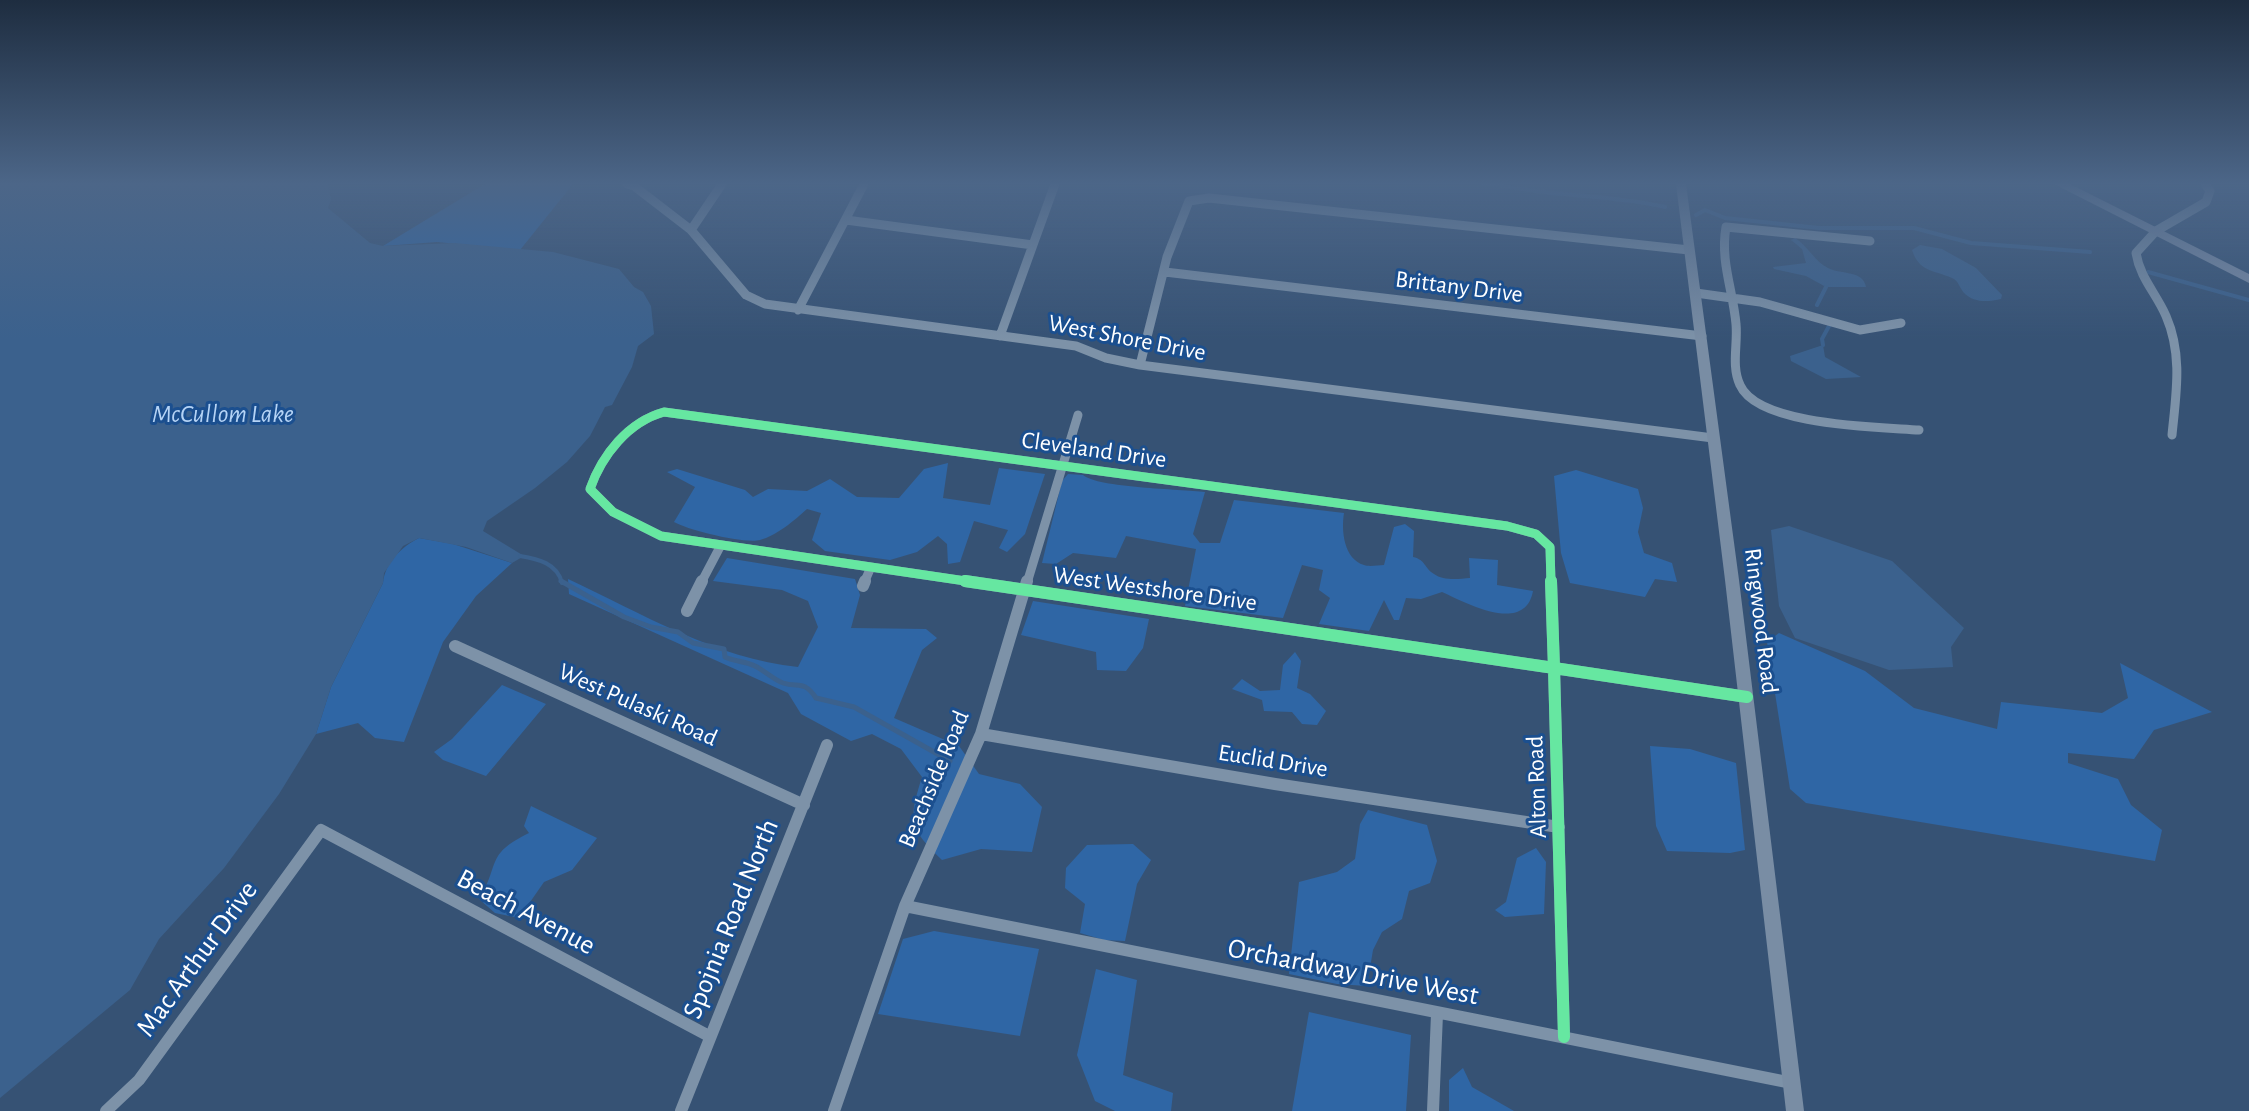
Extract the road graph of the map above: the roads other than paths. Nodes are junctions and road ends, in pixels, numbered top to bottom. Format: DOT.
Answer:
graph roads {
  1 [pos="696,236"];
  2 [pos="838,236"];
  3 [pos="965,236"];
  4 [pos="1036,236"];
  5 [pos="1176,236"];
  6 [pos="1558,236"];
  7 [pos="1687,236"];
  8 [pos="1725,236"];
  9 [pos="1817,236"];
  10 [pos="2151,236"];
  11 [pos="2165,236"];
  12 [pos="1870,241"];
  13 [pos="1033,245"];
  14 [pos="1689,250"];
  15 [pos="1165,272"];
  16 [pos="2249,279"];
  17 [pos="1696,293"];
  18 [pos="1731,298"];
  19 [pos="798,310"];
  20 [pos="1901,323"];
  21 [pos="1000,336"];
  22 [pos="1702,336"];
  23 [pos="1140,365"];
  24 [pos="1078,415"];
  25 [pos="1919,430"];
  26 [pos="2172,435"];
  27 [pos="1713,438"];
  28 [pos="1061,466"];
  29 [pos="594,472"];
  30 [pos="1544,538"];
  31 [pos="721,545"];
  32 [pos="871,567"];
  33 [pos="863,586"];
  34 [pos="1022,590"];
  35 [pos="687,611"];
  36 [pos="455,646"];
  37 [pos="1554,667"];
  38 [pos="1747,697"];
  39 [pos="981,734"];
  40 [pos="827,745"];
  41 [pos="804,805"];
  42 [pos="1559,827"];
  43 [pos="321,830"];
  44 [pos="905,906"];
  45 [pos="1437,1014"];
  46 [pos="709,1036"];
  47 [pos="1564,1037"];
  48 [pos="1792,1083"];
  49 [pos="106,1111"];
  50 [pos="681,1111"];
  51 [pos="834,1111"];
  52 [pos="1433,1111"];
  53 [pos="1795,1111"];
  1 -- 19 [label="street, West Shore Drive"];
  2 -- 19 [label="street"];
  3 -- 13 [label="street"];
  4 -- 13 [label="street"];
  5 -- 15 [label="street"];
  6 -- 14 [label="street"];
  7 -- 14 [label="street, Ringwood Road"];
  8 -- 18 [label="street"];
  9 -- 12 [label="street"];
  10 -- 26 [label="street"];
  11 -- 16 [label="main road"];
  13 -- 21 [label="street"];
  14 -- 17 [label="street, Ringwood Road"];
  15 -- 22 [label="street, Brittany Drive"];
  15 -- 23 [label="street"];
  17 -- 18 [label="street"];
  17 -- 22 [label="street, Ringwood Road"];
  18 -- 20 [label="street"];
  18 -- 25 [label="street"];
  19 -- 21 [label="street, West Shore Drive"];
  21 -- 23 [label="street, West Shore Drive"];
  22 -- 27 [label="street, Ringwood Road"];
  23 -- 27 [label="street, West Shore Drive"];
  24 -- 28 [label="street, Beachside Road"];
  27 -- 38 [label="street, Ringwood Road"];
  28 -- 29 [label="street, Cleveland Drive"];
  28 -- 30 [label="street, Cleveland Drive"];
  28 -- 34 [label="street, Beachside Road"];
  29 -- 31 [label="street, West Westshore Drive"];
  30 -- 37 [label="street, Alton Road"];
  31 -- 32 [label="street, West Westshore Drive"];
  31 -- 35 [label="street"];
  32 -- 33 [label="street"];
  32 -- 34 [label="street, West Westshore Drive"];
  34 -- 37 [label="street, West Westshore Drive"];
  34 -- 39 [label="street, Beachside Road"];
  36 -- 41 [label="street, West Pulaski Road"];
  37 -- 38 [label="street, West Westshore Drive"];
  37 -- 42 [label="street, Alton Road"];
  38 -- 48 [label="street, Ringwood Road"];
  39 -- 42 [label="street, Euclid Drive"];
  39 -- 44 [label="street, Beachside Road"];
  40 -- 41 [label="street, Spojnia Road North"];
  41 -- 46 [label="street, Spojnia Road North"];
  42 -- 47 [label="street, Alton Road"];
  43 -- 46 [label="street, Beach Avenue"];
  43 -- 49 [label="street, Mac Arthur Drive"];
  44 -- 45 [label="street, Orchardway Drive West"];
  44 -- 51 [label="street, Beachside Road"];
  45 -- 47 [label="street, Orchardway Drive West"];
  45 -- 52 [label="street"];
  46 -- 50 [label="street, Spojnia Road North"];
  47 -- 48 [label="street, Orchardway Drive West"];
  48 -- 53 [label="street, Ringwood Road"];
}
